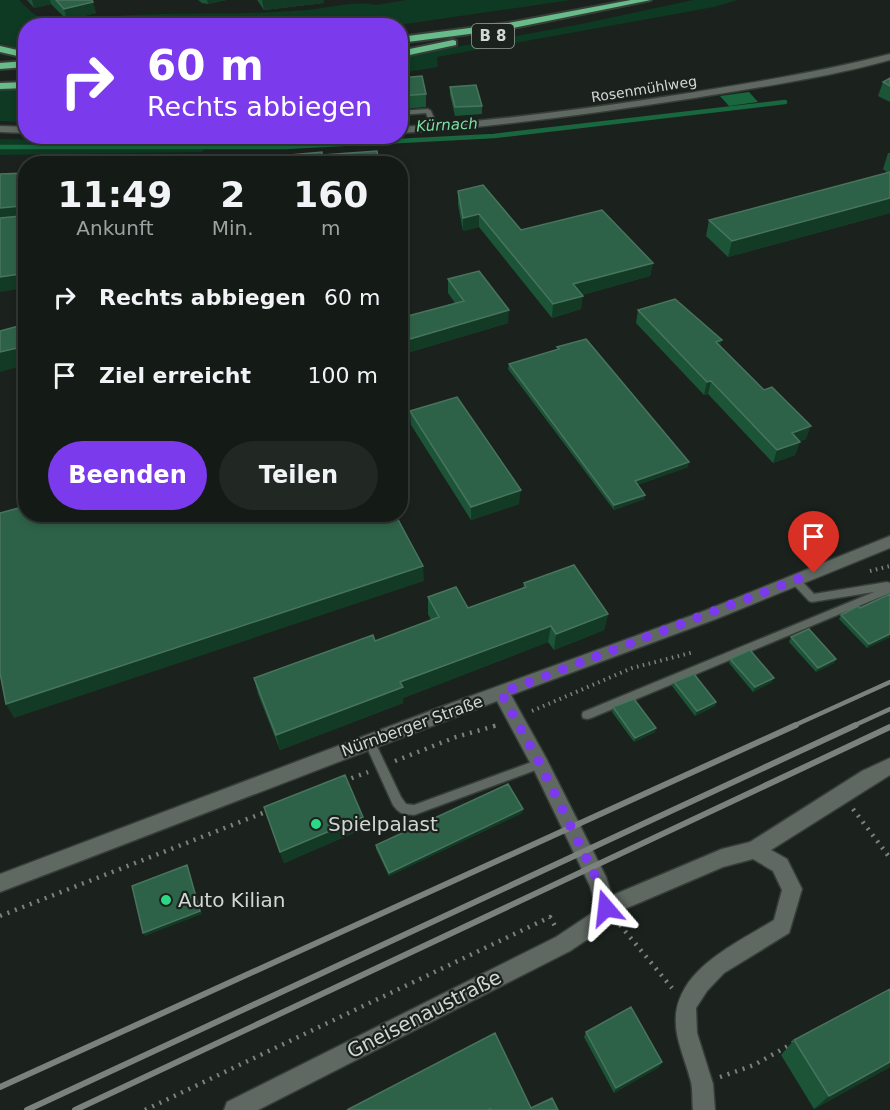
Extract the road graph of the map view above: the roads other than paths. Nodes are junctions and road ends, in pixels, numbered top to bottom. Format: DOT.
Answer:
graph roads {
  1 [pos="595,0"];
  2 [pos="646,0"];
  3 [pos="525,12"];
  4 [pos="584,13"];
  5 [pos="502,16"];
  6 [pos="408,28"];
  7 [pos="408,39"];
  8 [pos="0,49"];
  9 [pos="408,52"];
  10 [pos="18,53"];
  11 [pos="890,57"];
  12 [pos="18,65"];
  13 [pos="0,66"];
  14 [pos="18,75"];
  15 [pos="0,76"];
  16 [pos="18,85"];
  17 [pos="0,86"];
  18 [pos="408,112"];
  19 [pos="435,128"];
  20 [pos="0,129"];
  21 [pos="18,130"];
  22 [pos="408,130"];
  23 [pos="890,542"];
  24 [pos="796,581"];
  25 [pos="890,587"];
  26 [pos="501,693"];
  27 [pos="587,715"];
  28 [pos="369,741"];
  29 [pos="540,764"];
  30 [pos="890,766"];
  31 [pos="754,850"];
  32 [pos="0,883"];
  33 [pos="606,908"];
  34 [pos="235,1110"];
  35 [pos="704,1110"];
  1 -- 3 [label="highway, B 8"];
  2 -- 4 [label="highway, B 8"];
  4 -- 7 [label="highway, B 8"];
  4 -- 9 [label="highway, B 8"];
  5 -- 6 [label="highway, B 8"];
  8 -- 10 [label="highway"];
  11 -- 19 [label="street, Rosenmühlweg"];
  12 -- 13 [label="highway"];
  14 -- 15 [label="highway"];
  16 -- 17 [label="highway"];
  18 -- 19 [label="lane"];
  19 -- 22 [label="street, Rosenmühlweg"];
  20 -- 21 [label="street"];
  23 -- 24 [label="street, Nürnberger Straße"];
  24 -- 25 [label="lane"];
  24 -- 26 [label="street, Nürnberger Straße"];
  25 -- 27 [label="lane"];
  26 -- 28 [label="street, Nürnberger Straße"];
  26 -- 29 [label="street"];
  28 -- 29 [label="lane"];
  28 -- 32 [label="street, Nürnberger Straße"];
  29 -- 33 [label="street"];
  30 -- 31 [label="street, Gneisenaustraße"];
  31 -- 33 [label="street, Gneisenaustraße"];
  31 -- 35 [label="street"];
  33 -- 34 [label="street, Gneisenaustraße"];
}
